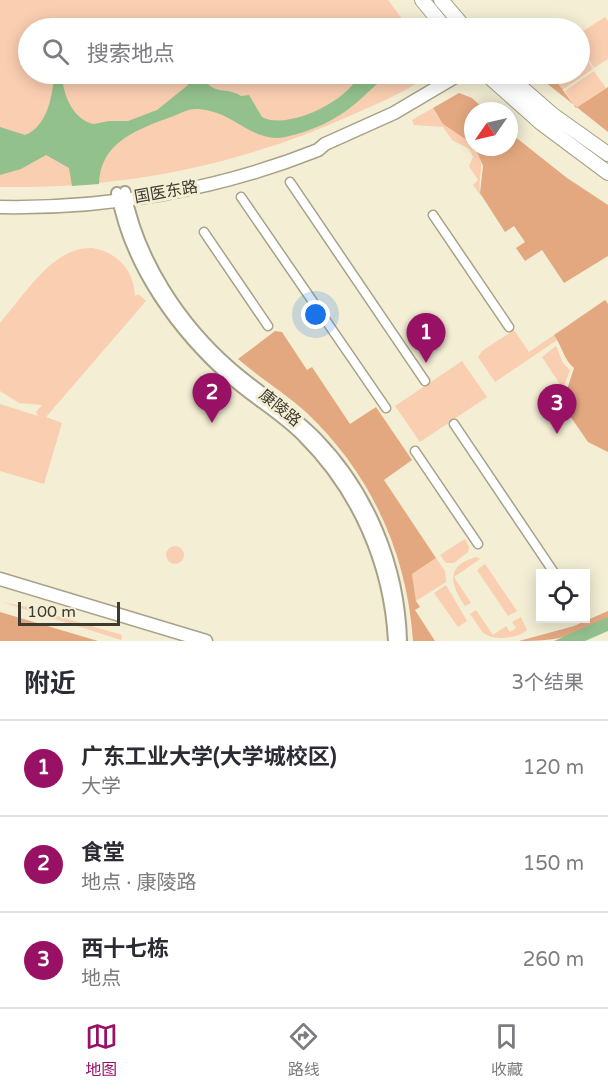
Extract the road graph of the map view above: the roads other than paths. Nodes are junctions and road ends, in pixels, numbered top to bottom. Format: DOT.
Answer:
graph roads {
  1 [pos="422,0"];
  2 [pos="441,0"];
  3 [pos="437,18"];
  4 [pos="456,18"];
  5 [pos="443,84"];
  6 [pos="497,84"];
  7 [pos="517,84"];
  8 [pos="608,154"];
  9 [pos="608,173"];
  10 [pos="290,182"];
  11 [pos="122,196"];
  12 [pos="241,197"];
  13 [pos="0,199"];
  14 [pos="0,207"];
  15 [pos="433,215"];
  16 [pos="204,232"];
  17 [pos="268,326"];
  18 [pos="509,327"];
  19 [pos="425,381"];
  20 [pos="386,408"];
  21 [pos="454,424"];
  22 [pos="415,451"];
  23 [pos="478,544"];
  24 [pos="552,569"];
  25 [pos="0,579"];
  26 [pos="0,588"];
  27 [pos="180,641"];
  28 [pos="206,641"];
  29 [pos="394,641"];
  30 [pos="401,641"];
  1 -- 3 [label="main road"];
  2 -- 4 [label="main road"];
  5 -- 11 [label="main road, 国医东路"];
  6 -- 9 [label="main road"];
  7 -- 8 [label="main road"];
  10 -- 19 [label="street"];
  11 -- 13 [label="main road, 国医东路"];
  11 -- 14 [label="main road, 国医东路"];
  11 -- 29 [label="street, 康陵路"];
  11 -- 30 [label="street, 康陵路"];
  12 -- 20 [label="street"];
  15 -- 18 [label="street"];
  16 -- 17 [label="street"];
  21 -- 24 [label="street"];
  22 -- 23 [label="street"];
  25 -- 28 [label="main road"];
  26 -- 27 [label="main road"];
}
